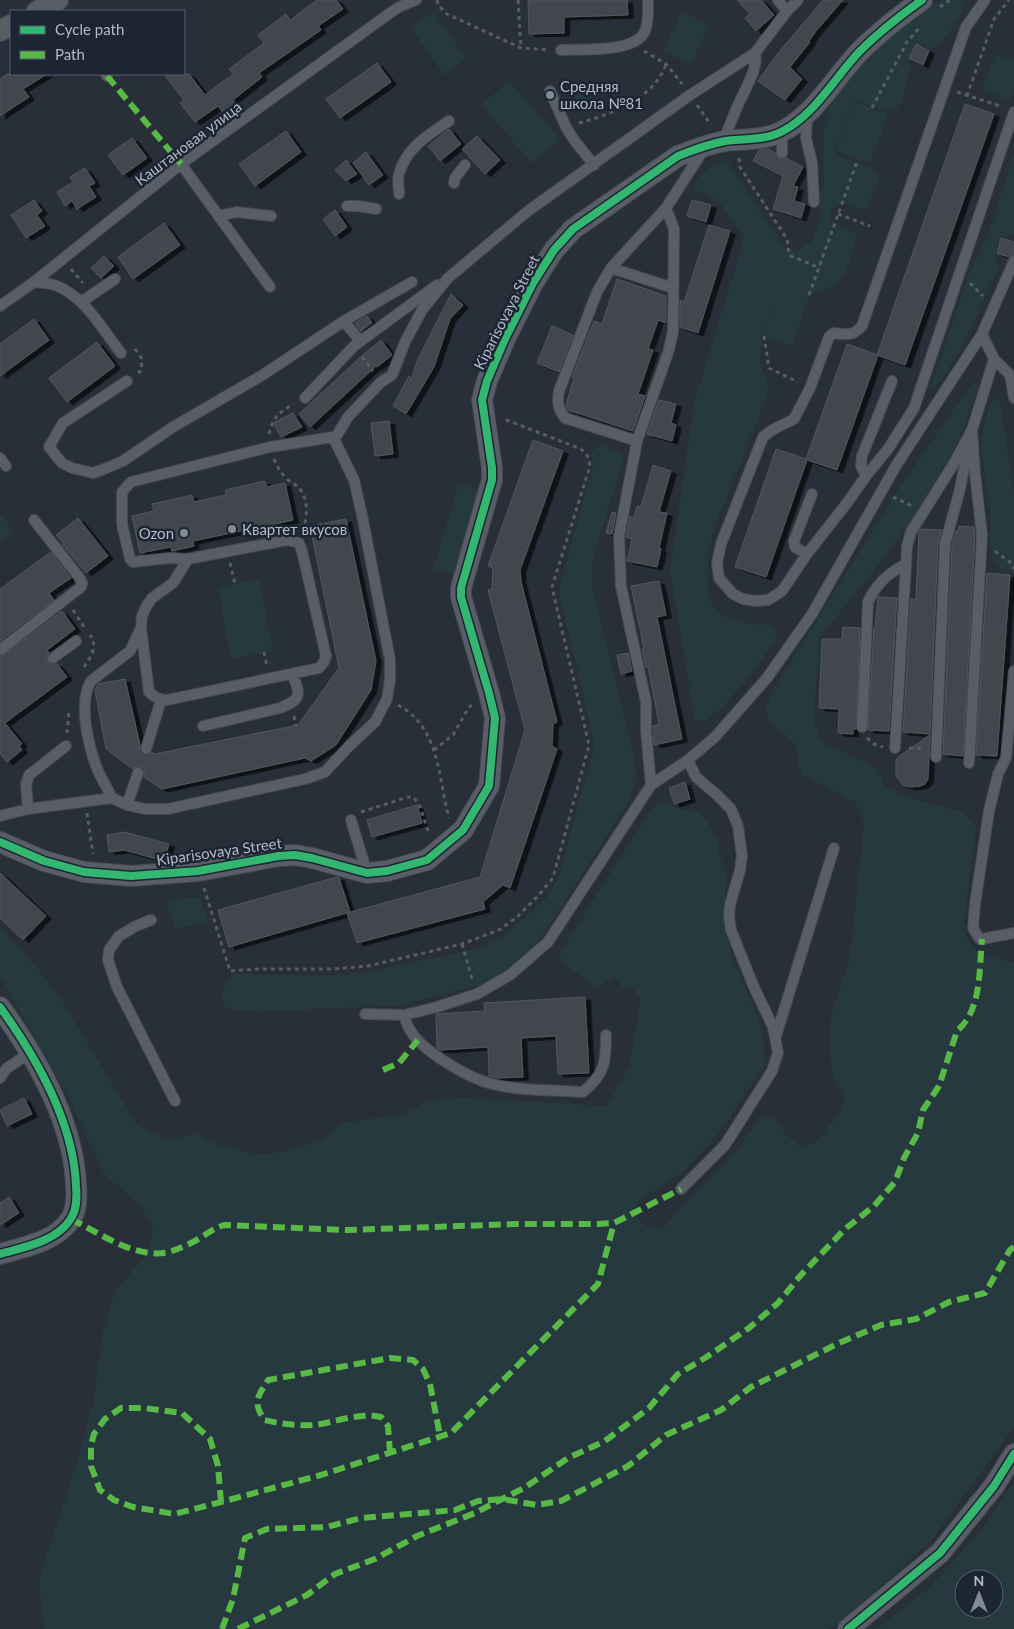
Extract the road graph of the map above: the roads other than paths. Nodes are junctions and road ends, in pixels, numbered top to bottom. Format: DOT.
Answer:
graph roads {
  1 [pos="416,0"];
  2 [pos="648,0"];
  3 [pos="778,0"];
  4 [pos="798,0"];
  5 [pos="985,0"];
  6 [pos="60,4"];
  7 [pos="929,5"];
  8 [pos="40,10"];
  9 [pos="787,11"];
  10 [pos="561,50"];
  11 [pos="755,53"];
  12 [pos="550,91"];
  13 [pos="1011,110"];
  14 [pos="808,113"];
  15 [pos="449,121"];
  16 [pos="782,132"];
  17 [pos="723,143"];
  18 [pos="782,153"];
  19 [pos="181,164"];
  20 [pos="466,165"];
  21 [pos="594,165"];
  22 [pos="454,183"];
  23 [pos="399,194"];
  24 [pos="814,202"];
  25 [pos="346,206"];
  26 [pos="666,208"];
  27 [pos="376,209"];
  28 [pos="218,216"];
  29 [pos="272,216"];
  30 [pos="1014,261"];
  31 [pos="611,268"];
  32 [pos="448,278"];
  33 [pos="115,279"];
  34 [pos="34,282"];
  35 [pos="412,282"];
  36 [pos="270,287"];
  37 [pos="673,288"];
  38 [pos="81,302"];
  39 [pos="0,306"];
  40 [pos="344,321"];
  41 [pos="982,334"];
  42 [pos="357,343"];
  43 [pos="121,353"];
  44 [pos="994,359"];
  45 [pos="127,381"];
  46 [pos="892,381"];
  47 [pos="305,398"];
  48 [pos="1014,398"];
  49 [pos="972,430"];
  50 [pos="333,437"];
  51 [pos="637,440"];
  52 [pos="888,449"];
  53 [pos="897,464"];
  54 [pos="866,476"];
  55 [pos="812,494"];
  56 [pos="34,520"];
  57 [pos="807,554"];
  58 [pos="188,559"];
  59 [pos="906,564"];
  60 [pos="141,628"];
  61 [pos="76,641"];
  62 [pos="0,650"];
  63 [pos="53,658"];
  64 [pos="1014,671"];
  65 [pos="292,674"];
  66 [pos="161,700"];
  67 [pos="203,726"];
  68 [pos="862,727"];
  69 [pos="66,746"];
  70 [pos="895,748"];
  71 [pos="146,749"];
  72 [pos="936,757"];
  73 [pos="688,760"];
  74 [pos="969,763"];
  75 [pos="138,773"];
  76 [pos="651,785"];
  77 [pos="112,798"];
  78 [pos="127,805"];
  79 [pos="28,809"];
  80 [pos="0,816"];
  81 [pos="351,820"];
  82 [pos="0,842"];
  83 [pos="834,848"];
  84 [pos="368,873"];
  85 [pos="151,920"];
  86 [pos="1014,933"];
  87 [pos="365,1014"];
  88 [pos="404,1016"];
  89 [pos="3,1017"];
  90 [pos="606,1035"];
  91 [pos="775,1040"];
  92 [pos="30,1053"];
  93 [pos="0,1078"];
  94 [pos="175,1101"];
  95 [pos="681,1190"];
  96 [pos="0,1254"];
  97 [pos="1014,1454"];
  98 [pos="848,1629"];
  1 -- 19 [label="lane, Каштановая улица"];
  2 -- 10 [label="lane"];
  3 -- 9 [label="lane"];
  4 -- 9 [label="lane"];
  5 -- 57 [label="lane"];
  6 -- 8 [label="street"];
  7 -- 14 [label="street, Kiparisovaya Street"];
  9 -- 11 [label="lane"];
  11 -- 17 [label="lane"];
  11 -- 21 [label="lane"];
  12 -- 21 [label="lane"];
  13 -- 52 [label="lane"];
  14 -- 16 [label="street, Kiparisovaya Street"];
  14 -- 24 [label="lane"];
  15 -- 23 [label="lane"];
  16 -- 17 [label="street, Kiparisovaya Street"];
  16 -- 18 [label="lane"];
  17 -- 26 [label="lane"];
  17 -- 84 [label="street, Kiparisovaya Street"];
  19 -- 28 [label="lane"];
  19 -- 34 [label="lane, Каштановая улица"];
  20 -- 22 [label="lane"];
  21 -- 32 [label="lane"];
  25 -- 27 [label="lane"];
  26 -- 31 [label="lane"];
  26 -- 37 [label="lane"];
  28 -- 29 [label="lane"];
  28 -- 36 [label="lane"];
  30 -- 41 [label="lane"];
  31 -- 37 [label="lane"];
  31 -- 51 [label="lane"];
  32 -- 42 [label="lane"];
  32 -- 50 [label="lane"];
  33 -- 38 [label="lane"];
  34 -- 38 [label="lane"];
  34 -- 39 [label="lane, Каштановая улица"];
  35 -- 40 [label="lane"];
  37 -- 51 [label="lane"];
  38 -- 43 [label="lane"];
  40 -- 42 [label="lane"];
  40 -- 45 [label="lane"];
  41 -- 44 [label="lane"];
  41 -- 53 [label="lane"];
  42 -- 47 [label="lane"];
  44 -- 48 [label="lane"];
  44 -- 49 [label="lane"];
  46 -- 54 [label="lane"];
  49 -- 59 [label="lane"];
  49 -- 72 [label="lane"];
  49 -- 74 [label="lane"];
  50 -- 58 [label="lane"];
  50 -- 78 [label="lane"];
  51 -- 76 [label="lane"];
  52 -- 53 [label="lane"];
  52 -- 54 [label="lane"];
  53 -- 73 [label="lane"];
  54 -- 57 [label="lane"];
  55 -- 57 [label="lane"];
  56 -- 62 [label="lane"];
  58 -- 60 [label="lane"];
  58 -- 65 [label="lane"];
  59 -- 68 [label="lane"];
  59 -- 70 [label="lane"];
  60 -- 66 [label="lane"];
  60 -- 77 [label="lane"];
  61 -- 63 [label="lane"];
  64 -- 86 [label="lane"];
  65 -- 66 [label="lane"];
  65 -- 67 [label="lane"];
  66 -- 71 [label="lane"];
  69 -- 79 [label="lane"];
  73 -- 76 [label="lane"];
  73 -- 91 [label="lane"];
  75 -- 78 [label="lane"];
  76 -- 88 [label="lane"];
  77 -- 78 [label="lane"];
  77 -- 79 [label="lane"];
  79 -- 80 [label="lane"];
  81 -- 84 [label="lane"];
  82 -- 84 [label="street, Kiparisovaya Street"];
  83 -- 91 [label="lane"];
  85 -- 94 [label="lane"];
  87 -- 88 [label="lane"];
  88 -- 90 [label="lane"];
  89 -- 92 [label="street"];
  91 -- 95 [label="lane"];
  92 -- 93 [label="lane"];
  92 -- 96 [label="street"];
  97 -- 98 [label="street"];
}
